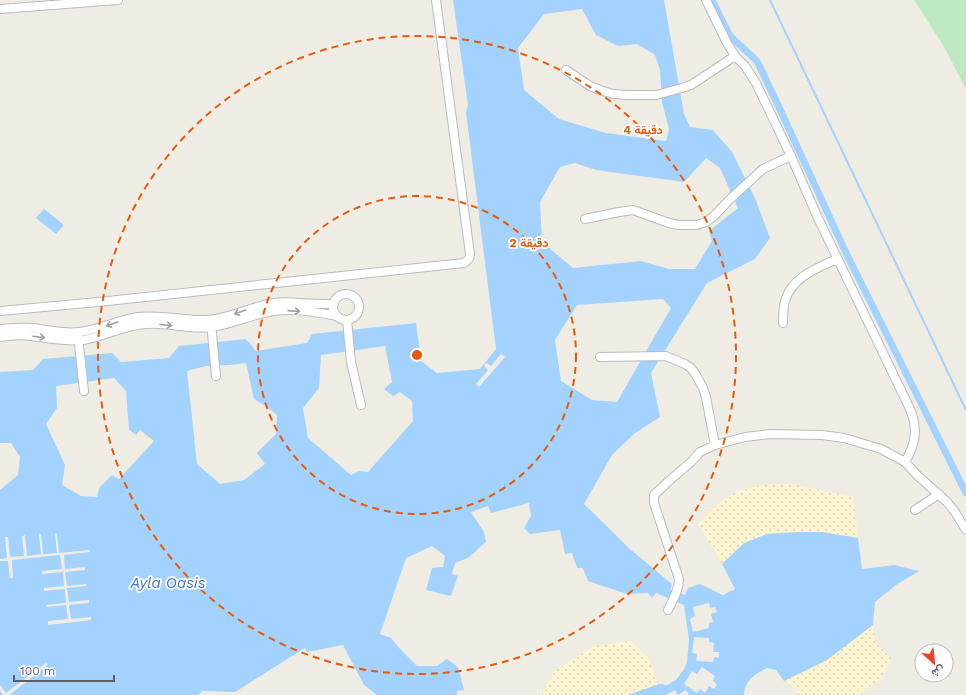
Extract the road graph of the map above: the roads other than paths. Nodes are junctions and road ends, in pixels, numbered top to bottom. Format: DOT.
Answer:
graph roads {
  1 [pos="118,0"];
  2 [pos="436,0"];
  3 [pos="706,0"];
  4 [pos="0,9"];
  5 [pos="735,56"];
  6 [pos="566,70"];
  7 [pos="791,156"];
  8 [pos="585,219"];
  9 [pos="837,259"];
  10 [pos="334,304"];
  11 [pos="0,311"];
  12 [pos="337,316"];
  13 [pos="783,323"];
  14 [pos="347,324"];
  15 [pos="211,327"];
  16 [pos="0,329"];
  17 [pos="78,336"];
  18 [pos="0,337"];
  19 [pos="600,357"];
  20 [pos="216,376"];
  21 [pos="84,391"];
  22 [pos="361,405"];
  23 [pos="715,445"];
  24 [pos="906,462"];
  25 [pos="939,494"];
  26 [pos="915,510"];
  27 [pos="966,530"];
  28 [pos="668,610"];
  1 -- 4 [label="street"];
  2 -- 11 [label="street"];
  3 -- 5 [label="street"];
  5 -- 6 [label="street"];
  5 -- 7 [label="street"];
  7 -- 8 [label="street"];
  7 -- 9 [label="street"];
  9 -- 13 [label="street"];
  9 -- 24 [label="street"];
  10 -- 12 [label="street"];
  10 -- 14 [label="street"];
  10 -- 15 [label="street, one-way"];
  12 -- 14 [label="street"];
  15 -- 12 [label="street, one-way"];
  14 -- 22 [label="street"];
  15 -- 17 [label="street"];
  15 -- 20 [label="street"];
  16 -- 17 [label="street"];
  18 -- 17 [label="street, one-way"];
  17 -- 21 [label="street"];
  19 -- 23 [label="street"];
  23 -- 24 [label="street"];
  23 -- 28 [label="street"];
  24 -- 25 [label="street"];
  25 -- 26 [label="street"];
  25 -- 27 [label="street"];
}
